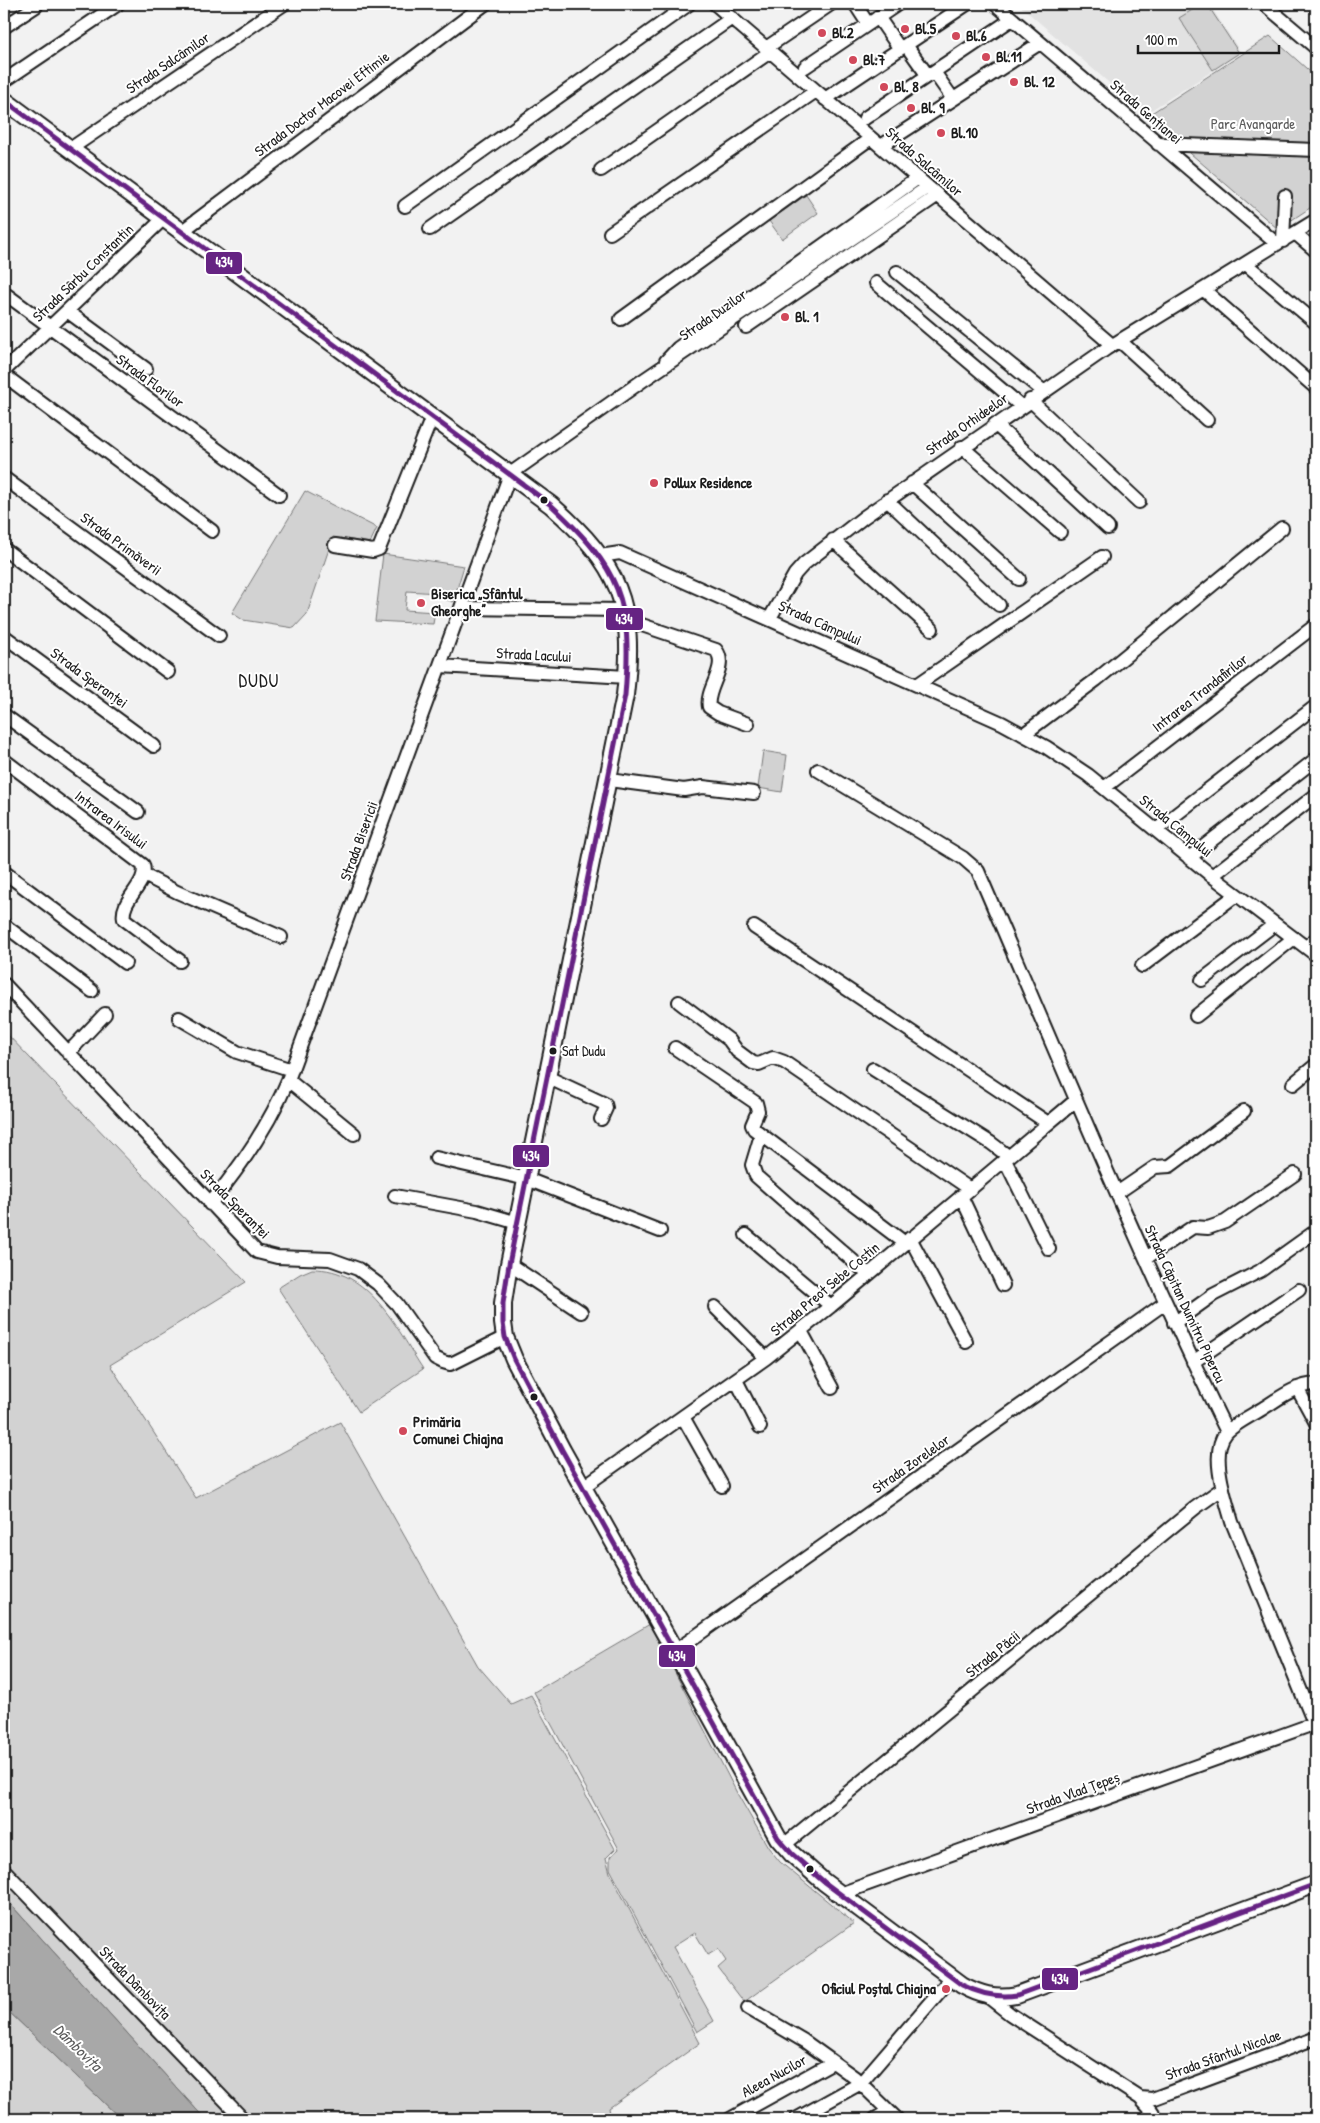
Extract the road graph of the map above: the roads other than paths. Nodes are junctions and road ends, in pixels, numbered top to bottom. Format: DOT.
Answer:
graph roads {
  1 [pos="118,4"];
  2 [pos="284,4"];
  3 [pos="485,4"];
  4 [pos="689,4"];
  5 [pos="715,4"];
  6 [pos="831,4"];
  7 [pos="855,4"];
  8 [pos="898,4"];
  9 [pos="967,4"];
  10 [pos="995,4"];
  11 [pos="1264,4"];
  12 [pos="36,6"];
  13 [pos="732,18"];
  14 [pos="1012,19"];
  15 [pos="873,20"];
  16 [pos="4,27"];
  17 [pos="1040,43"];
  18 [pos="903,47"];
  19 [pos="1316,48"];
  20 [pos="768,50"];
  21 [pos="805,66"];
  22 [pos="931,74"];
  23 [pos="4,81"];
  24 [pos="821,95"];
  25 [pos="953,99"];
  26 [pos="4,100"];
  27 [pos="866,118"];
  28 [pos="871,138"];
  29 [pos="1158,144"];
  30 [pos="881,146"];
  31 [pos="70,149"];
  32 [pos="1316,150"];
  33 [pos="601,170"];
  34 [pos="923,182"];
  35 [pos="938,195"];
  36 [pos="1285,196"];
  37 [pos="405,206"];
  38 [pos="163,219"];
  39 [pos="1316,221"];
  40 [pos="430,229"];
  41 [pos="181,232"];
  42 [pos="610,233"];
  43 [pos="1296,233"];
  44 [pos="1280,242"];
  45 [pos="1316,251"];
  46 [pos="1246,264"];
  47 [pos="897,272"];
  48 [pos="876,283"];
  49 [pos="1207,288"];
  50 [pos="4,293"];
  51 [pos="67,311"];
  52 [pos="621,319"];
  53 [pos="1316,323"];
  54 [pos="746,327"];
  55 [pos="50,328"];
  56 [pos="1116,343"];
  57 [pos="146,369"];
  58 [pos="4,373"];
  59 [pos="1316,377"];
  60 [pos="1316,388"];
  61 [pos="1043,391"];
  62 [pos="1026,403"];
  63 [pos="432,416"];
  64 [pos="1207,420"];
  65 [pos="995,424"];
  66 [pos="962,447"];
  67 [pos="513,472"];
  68 [pos="4,478"];
  69 [pos="912,483"];
  70 [pos="279,495"];
  71 [pos="887,500"];
  72 [pos="1139,502"];
  73 [pos="1108,528"];
  74 [pos="1282,528"];
  75 [pos="212,531"];
  76 [pos="1060,532"];
  77 [pos="833,540"];
  78 [pos="335,545"];
  79 [pos="4,549"];
  80 [pos="600,556"];
  81 [pos="1102,557"];
  82 [pos="1019,579"];
  83 [pos="999,605"];
  84 [pos="461,608"];
  85 [pos="626,615"];
  86 [pos="770,618"];
  87 [pos="1316,625"];
  88 [pos="932,629"];
  89 [pos="4,636"];
  90 [pos="219,636"];
  91 [pos="440,666"];
  92 [pos="168,672"];
  93 [pos="627,677"];
  94 [pos="917,685"];
  95 [pos="1316,706"];
  96 [pos="4,715"];
  97 [pos="748,724"];
  98 [pos="1024,734"];
  99 [pos="154,746"];
  100 [pos="1316,759"];
  101 [pos="4,760"];
  102 [pos="818,770"];
  103 [pos="609,780"];
  104 [pos="1104,788"];
  105 [pos="754,793"];
  106 [pos="1316,795"];
  107 [pos="138,812"];
  108 [pos="1156,830"];
  109 [pos="1189,858"];
  110 [pos="4,872"];
  111 [pos="144,875"];
  112 [pos="1212,876"];
  113 [pos="1236,895"];
  114 [pos="1275,924"];
  115 [pos="4,925"];
  116 [pos="754,927"];
  117 [pos="281,937"];
  118 [pos="1294,938"];
  119 [pos="1313,947"];
  120 [pos="180,961"];
  121 [pos="125,963"];
  122 [pos="1142,966"];
  123 [pos="1202,980"];
  124 [pos="4,984"];
  125 [pos="92,991"];
  126 [pos="679,1002"];
  127 [pos="104,1014"];
  128 [pos="1196,1016"];
  129 [pos="179,1018"];
  130 [pos="675,1048"];
  131 [pos="68,1053"];
  132 [pos="1316,1065"];
  133 [pos="873,1069"];
  134 [pos="290,1075"];
  135 [pos="547,1077"];
  136 [pos="1293,1084"];
  137 [pos="1076,1101"];
  138 [pos="1244,1111"];
  139 [pos="601,1119"];
  140 [pos="1048,1123"];
  141 [pos="354,1134"];
  142 [pos="762,1135"];
  143 [pos="436,1158"];
  144 [pos="1007,1158"];
  145 [pos="1295,1174"];
  146 [pos="527,1179"];
  147 [pos="965,1192"];
  148 [pos="1117,1193"];
  149 [pos="395,1196"];
  150 [pos="210,1204"];
  151 [pos="518,1223"];
  152 [pos="660,1231"];
  153 [pos="1316,1231"];
  154 [pos="746,1235"];
  155 [pos="908,1241"];
  156 [pos="1049,1249"];
  157 [pos="1146,1258"];
  158 [pos="509,1264"];
  159 [pos="868,1274"];
  160 [pos="1003,1285"];
  161 [pos="1299,1290"];
  162 [pos="1165,1303"];
  163 [pos="715,1306"];
  164 [pos="831,1306"];
  165 [pos="580,1312"];
  166 [pos="1174,1323"];
  167 [pos="800,1331"];
  168 [pos="505,1337"];
  169 [pos="966,1342"];
  170 [pos="766,1358"];
  171 [pos="1193,1362"];
  172 [pos="736,1380"];
  173 [pos="1316,1384"];
  174 [pos="832,1388"];
  175 [pos="1297,1388"];
  176 [pos="683,1417"];
  177 [pos="1316,1422"];
  178 [pos="760,1427"];
  179 [pos="1227,1432"];
  180 [pos="722,1486"];
  181 [pos="583,1487"];
  182 [pos="1223,1488"];
  183 [pos="675,1651"];
  184 [pos="1316,1725"];
  185 [pos="784,1845"];
  186 [pos="4,1870"];
  187 [pos="1316,1884"];
  188 [pos="840,1894"];
  189 [pos="952,1977"];
  190 [pos="987,1996"];
  191 [pos="748,2008"];
  192 [pos="1316,2038"];
  193 [pos="833,2062"];
  194 [pos="861,2083"];
  195 [pos="1140,2098"];
  196 [pos="892,2115"];
  197 [pos="243,2119"];
  198 [pos="730,2119"];
  199 [pos="796,2119"];
  200 [pos="875,2119"];
  201 [pos="1157,2119"];
  1 -- 23 [label="street"];
  2 -- 31 [label="street, Strada Salcâmilor"];
  3 -- 41 [label="street, Strada Doctor Macovei Eftimie"];
  4 -- 37 [label="street"];
  5 -- 13 [label="street, Strada Salcâmilor"];
  6 -- 20 [label="street"];
  7 -- 15 [label="street"];
  8 -- 15 [label="street"];
  9 -- 18 [label="street"];
  10 -- 14 [label="street, Strada Gențianei"];
  11 -- 19 [label="street"];
  12 -- 16 [label="street"];
  13 -- 20 [label="street, Strada Salcâmilor"];
  13 -- 40 [label="street"];
  14 -- 17 [label="street, Strada Gențianei"];
  14 -- 22 [label="street"];
  15 -- 18 [label="street"];
  15 -- 21 [label="street"];
  17 -- 25 [label="street"];
  17 -- 29 [label="street, Strada Gențianei"];
  18 -- 22 [label="street"];
  18 -- 24 [label="street"];
  20 -- 24 [label="street, Strada Salcâmilor"];
  20 -- 33 [label="street"];
  22 -- 25 [label="street"];
  22 -- 27 [label="street"];
  24 -- 28 [label="street, Strada Salcâmilor"];
  24 -- 42 [label="street"];
  25 -- 30 [label="street"];
  26 -- 31 [label="main road"];
  28 -- 30 [label="street, Strada Salcâmilor"];
  28 -- 52 [label="street"];
  29 -- 32 [label="street"];
  29 -- 44 [label="street, Strada Gențianei"];
  30 -- 34 [label="street, Strada Salcâmilor"];
  31 -- 38 [label="main road"];
  34 -- 35 [label="street, Strada Salcâmilor"];
  34 -- 67 [label="street, Strada Duzilor"];
  35 -- 54 [label="street"];
  35 -- 56 [label="street, Strada Salcâmilor"];
  36 -- 44 [label="street"];
  38 -- 41 [label="main road"];
  38 -- 51 [label="street, Strada Sârbu Constantin"];
  39 -- 43 [label="street, Strada Orhideelor"];
  41 -- 63 [label="main road"];
  43 -- 44 [label="street, Strada Orhideelor"];
  43 -- 45 [label="street"];
  44 -- 46 [label="street, Strada Orhideelor"];
  46 -- 49 [label="street, Strada Orhideelor"];
  46 -- 53 [label="street"];
  47 -- 61 [label="street"];
  48 -- 62 [label="street"];
  49 -- 56 [label="street, Strada Orhideelor"];
  49 -- 59 [label="street"];
  49 -- 60 [label="street"];
  50 -- 55 [label="street, Strada Florilor"];
  51 -- 55 [label="street, Strada Sârbu Constantin"];
  51 -- 57 [label="street"];
  55 -- 58 [label="street, Strada Sârbu Constantin"];
  55 -- 70 [label="street, Strada Florilor"];
  56 -- 61 [label="street, Strada Orhideelor"];
  56 -- 64 [label="street, Strada Salcâmilor"];
  58 -- 75 [label="street"];
  61 -- 62 [label="street, Strada Orhideelor"];
  62 -- 65 [label="street, Strada Orhideelor"];
  62 -- 72 [label="street"];
  63 -- 67 [label="main road"];
  63 -- 78 [label="street"];
  65 -- 66 [label="street, Strada Orhideelor"];
  65 -- 73 [label="street"];
  66 -- 69 [label="street, Strada Orhideelor"];
  66 -- 76 [label="street"];
  67 -- 80 [label="main road"];
  67 -- 84 [label="street, Strada Bisericii"];
  68 -- 90 [label="street, Strada Primăverii"];
  69 -- 71 [label="street, Strada Orhideelor"];
  69 -- 82 [label="street"];
  71 -- 77 [label="street, Strada Orhideelor"];
  71 -- 83 [label="street"];
  74 -- 98 [label="street"];
  77 -- 86 [label="street, Strada Orhideelor"];
  77 -- 88 [label="street"];
  79 -- 92 [label="street"];
  80 -- 85 [label="main road"];
  80 -- 86 [label="street, Strada Câmpului"];
  81 -- 94 [label="street"];
  84 -- 85 [label="street"];
  84 -- 91 [label="street, Strada Bisericii"];
  85 -- 93 [label="main road"];
  85 -- 97 [label="street"];
  86 -- 94 [label="street, Strada Câmpului"];
  87 -- 104 [label="street, Intrarea Trandafirilor"];
  89 -- 99 [label="street, Strada Speranței"];
  91 -- 93 [label="street, Strada Lacului"];
  91 -- 134 [label="street, Strada Bisericii"];
  93 -- 103 [label="main road"];
  94 -- 98 [label="street, Strada Câmpului"];
  95 -- 108 [label="street"];
  96 -- 107 [label="street"];
  98 -- 104 [label="street, Strada Câmpului"];
  100 -- 109 [label="street"];
  101 -- 111 [label="street, Intrarea Irisului"];
  102 -- 137 [label="street, Strada Căpitan Dumitru Pipercu"];
  103 -- 105 [label="street"];
  103 -- 135 [label="main road"];
  104 -- 108 [label="street, Strada Câmpului"];
  106 -- 112 [label="street"];
  108 -- 109 [label="street, Strada Câmpului"];
  109 -- 112 [label="street, Strada Câmpului"];
  110 -- 121 [label="street"];
  111 -- 117 [label="street"];
  111 -- 120 [label="street, Intrarea Irisului"];
  112 -- 113 [label="street, Strada Câmpului"];
  113 -- 114 [label="street, Strada Câmpului"];
  113 -- 122 [label="street"];
  114 -- 118 [label="street, Strada Câmpului"];
  114 -- 123 [label="street"];
  115 -- 125 [label="street"];
  116 -- 140 [label="street"];
  118 -- 119 [label="street, Strada Câmpului"];
  118 -- 128 [label="street"];
  124 -- 131 [label="street, Strada Speranței"];
  126 -- 147 [label="street"];
  127 -- 131 [label="street"];
  129 -- 134 [label="street"];
  130 -- 142 [label="street"];
  131 -- 150 [label="street, Strada Speranței"];
  132 -- 136 [label="street"];
  133 -- 144 [label="street"];
  134 -- 141 [label="street"];
  134 -- 150 [label="street, Strada Bisericii"];
  135 -- 139 [label="street"];
  135 -- 146 [label="main road"];
  137 -- 140 [label="street, Strada Preot Sebe Costin"];
  137 -- 148 [label="street, Strada Căpitan Dumitru Pipercu"];
  138 -- 148 [label="street"];
  140 -- 144 [label="street, Strada Preot Sebe Costin"];
  142 -- 155 [label="street"];
  142 -- 159 [label="street"];
  143 -- 146 [label="street"];
  144 -- 147 [label="street, Strada Preot Sebe Costin"];
  144 -- 156 [label="street"];
  145 -- 157 [label="street"];
  146 -- 151 [label="main road"];
  146 -- 152 [label="street"];
  147 -- 155 [label="street, Strada Preot Sebe Costin"];
  147 -- 160 [label="street"];
  148 -- 157 [label="street, Strada Căpitan Dumitru Pipercu"];
  149 -- 151 [label="street"];
  150 -- 168 [label="street, Strada Speranței"];
  151 -- 158 [label="main road"];
  153 -- 166 [label="street"];
  154 -- 164 [label="street"];
  155 -- 159 [label="street, Strada Preot Sebe Costin"];
  155 -- 169 [label="street"];
  157 -- 162 [label="street, Strada Căpitan Dumitru Pipercu"];
  158 -- 165 [label="street"];
  158 -- 168 [label="main road"];
  159 -- 164 [label="street, Strada Preot Sebe Costin"];
  161 -- 171 [label="street"];
  162 -- 166 [label="street, Strada Căpitan Dumitru Pipercu"];
  162 -- 183 [label="street, Strada Zorelelor"];
  163 -- 170 [label="street"];
  164 -- 167 [label="street, Strada Preot Sebe Costin"];
  166 -- 171 [label="street, Strada Căpitan Dumitru Pipercu"];
  167 -- 170 [label="street, Strada Preot Sebe Costin"];
  167 -- 174 [label="street"];
  168 -- 181 [label="main road"];
  170 -- 172 [label="street, Strada Preot Sebe Costin"];
  171 -- 179 [label="street, Strada Căpitan Dumitru Pipercu"];
  172 -- 176 [label="street, Strada Preot Sebe Costin"];
  172 -- 178 [label="street"];
  173 -- 175 [label="street"];
  175 -- 177 [label="street"];
  175 -- 179 [label="street"];
  176 -- 180 [label="street"];
  176 -- 181 [label="street, Strada Preot Sebe Costin"];
  179 -- 182 [label="street"];
  181 -- 183 [label="main road"];
  182 -- 184 [label="street"];
  182 -- 185 [label="street, Strada Păcii"];
  183 -- 185 [label="main road"];
  184 -- 188 [label="street, Strada Vlad Țepeș"];
  185 -- 188 [label="main road"];
  186 -- 197 [label="street, Strada Dâmbovița"];
  187 -- 190 [label="main road"];
  188 -- 189 [label="main road"];
  189 -- 190 [label="main road"];
  189 -- 194 [label="street"];
  190 -- 195 [label="street"];
  191 -- 193 [label="street, Aleea Nucilor"];
  192 -- 195 [label="street, Strada Sfântul Nicolae"];
  193 -- 194 [label="street, Aleea Nucilor"];
  193 -- 198 [label="street, Aleea Nucilor"];
  194 -- 196 [label="street, Aleea Nucilor"];
  194 -- 199 [label="street"];
  195 -- 201 [label="street"];
  196 -- 200 [label="street, Aleea Nucilor"];
}
